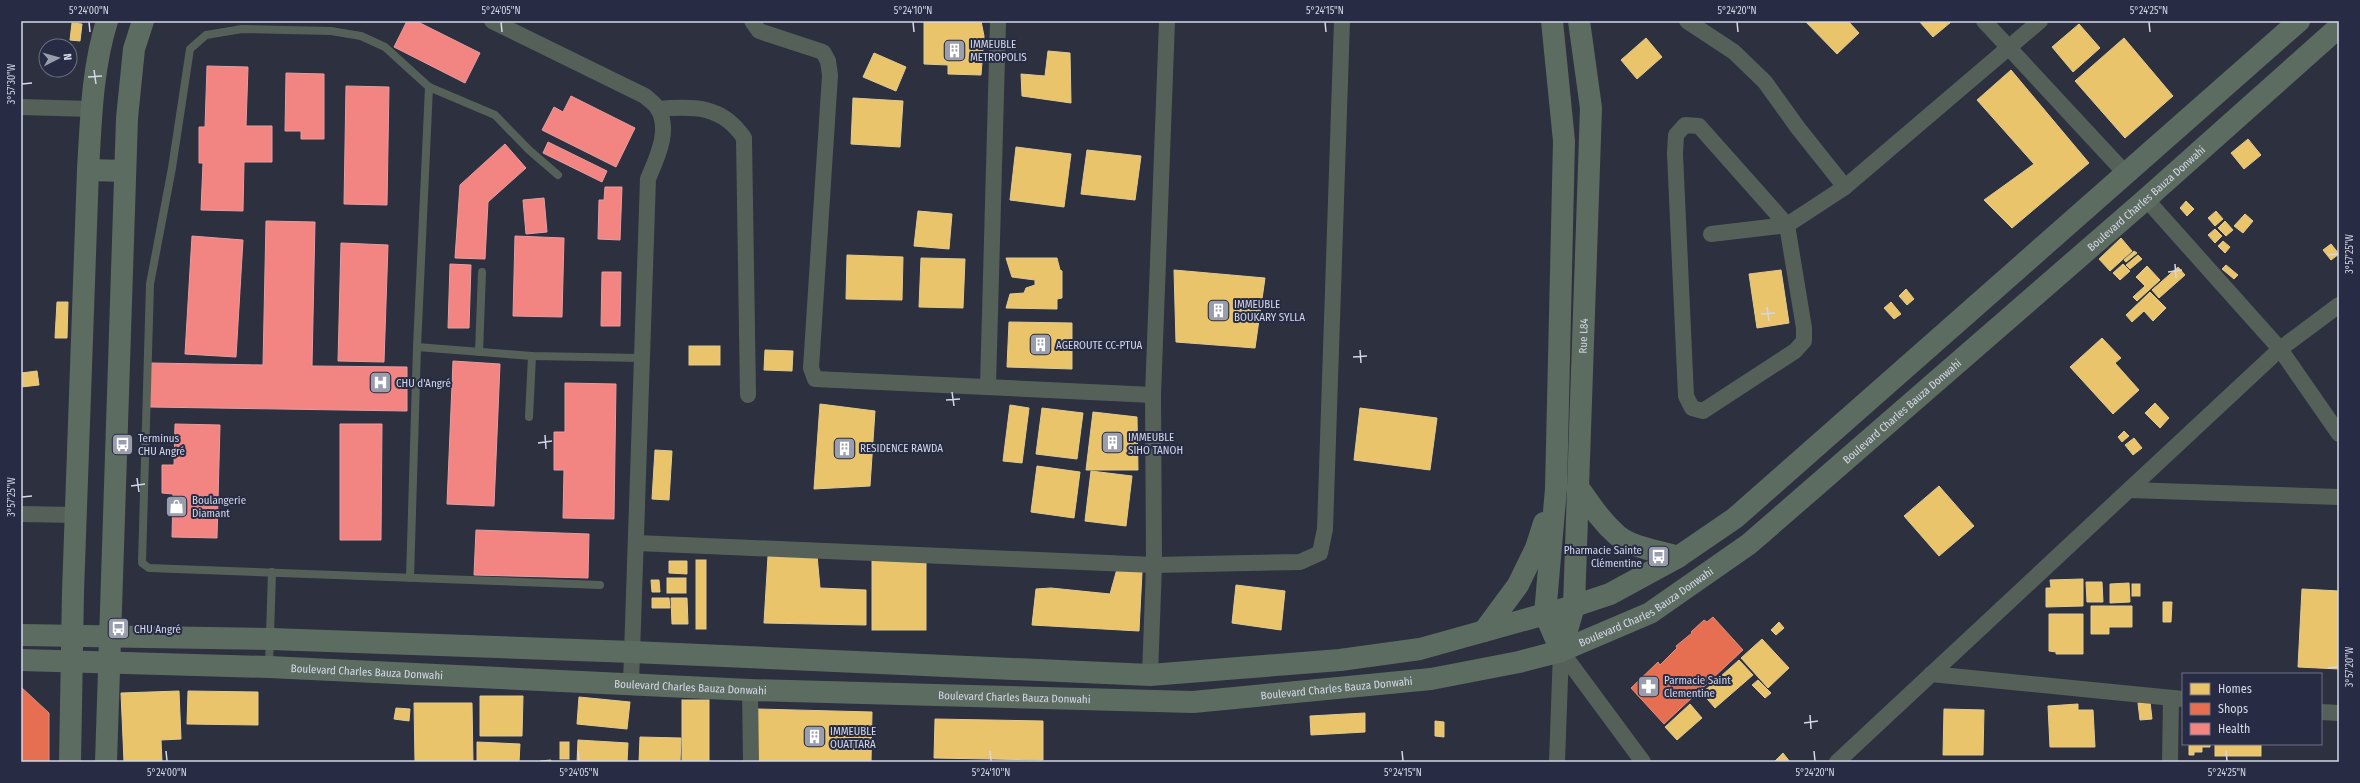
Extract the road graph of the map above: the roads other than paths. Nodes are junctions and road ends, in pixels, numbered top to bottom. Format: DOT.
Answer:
graph roads {
  1 [pos="107,21"];
  2 [pos="143,21"];
  3 [pos="492,21"];
  4 [pos="752,21"];
  5 [pos="998,21"];
  6 [pos="1167,21"];
  7 [pos="1342,21"];
  8 [pos="1552,21"];
  9 [pos="1579,21"];
  10 [pos="1686,21"];
  11 [pos="1984,21"];
  12 [pos="2040,21"];
  13 [pos="2299,21"];
  14 [pos="2339,27"];
  15 [pos="2009,49"];
  16 [pos="429,87"];
  17 [pos="21,107"];
  18 [pos="91,109"];
  19 [pos="658,109"];
  20 [pos="88,170"];
  21 [pos="125,171"];
  22 [pos="558,174"];
  23 [pos="2127,175"];
  24 [pos="1845,187"];
  25 [pos="2146,199"];
  26 [pos="1787,225"];
  27 [pos="1711,234"];
  28 [pos="482,272"];
  29 [pos="2339,305"];
  30 [pos="417,347"];
  31 [pos="2280,349"];
  32 [pos="479,352"];
  33 [pos="532,356"];
  34 [pos="642,358"];
  35 [pos="988,386"];
  36 [pos="748,395"];
  37 [pos="1153,395"];
  38 [pos="529,417"];
  39 [pos="2339,434"];
  40 [pos="1578,487"];
  41 [pos="1556,489"];
  42 [pos="2129,490"];
  43 [pos="2339,497"];
  44 [pos="21,514"];
  45 [pos="76,515"];
  46 [pos="637,543"];
  47 [pos="1678,557"];
  48 [pos="1154,565"];
  49 [pos="272,572"];
  50 [pos="410,578"];
  51 [pos="600,585"];
  52 [pos="1574,606"];
  53 [pos="1545,614"];
  54 [pos="1484,631"];
  55 [pos="21,635"];
  56 [pos="72,637"];
  57 [pos="109,637"];
  58 [pos="271,639"];
  59 [pos="1561,651"];
  60 [pos="632,652"];
  61 [pos="21,660"];
  62 [pos="71,661"];
  63 [pos="109,661"];
  64 [pos="269,667"];
  65 [pos="1931,674"];
  66 [pos="1150,675"];
  67 [pos="631,683"];
  68 [pos="750,690"];
  69 [pos="2177,699"];
  70 [pos="2322,712"];
  71 [pos="2339,713"];
  72 [pos="70,762"];
  73 [pos="106,762"];
  74 [pos="751,762"];
  75 [pos="1557,762"];
  76 [pos="1643,762"];
  77 [pos="1836,762"];
  78 [pos="2170,762"];
  1 -- 18 [label="main road"];
  2 -- 21 [label="main road"];
  3 -- 19 [label="street"];
  4 -- 35 [label="street"];
  5 -- 35 [label="street"];
  6 -- 37 [label="street"];
  7 -- 48 [label="street"];
  8 -- 41 [label="main road"];
  9 -- 40 [label="main road, Rue L84"];
  10 -- 24 [label="street"];
  11 -- 15 [label="street"];
  12 -- 15 [label="street"];
  13 -- 23 [label="main road"];
  14 -- 25 [label="main road, Boulevard Charles Bauza Donwahi"];
  15 -- 23 [label="street"];
  15 -- 24 [label="street"];
  16 -- 22 [label="lane"];
  16 -- 30 [label="lane"];
  16 -- 49 [label="lane"];
  17 -- 18 [label="street"];
  18 -- 20 [label="main road"];
  19 -- 34 [label="street"];
  19 -- 36 [label="street"];
  20 -- 21 [label="main road"];
  20 -- 45 [label="main road"];
  21 -- 57 [label="main road"];
  23 -- 47 [label="main road"];
  24 -- 26 [label="street"];
  25 -- 31 [label="street"];
  25 -- 59 [label="main road, Boulevard Charles Bauza Donwahi"];
  26 -- 26 [label="street"];
  26 -- 27 [label="street"];
  28 -- 32 [label="lane"];
  29 -- 31 [label="street"];
  30 -- 32 [label="lane"];
  30 -- 50 [label="lane"];
  31 -- 39 [label="street"];
  31 -- 42 [label="street"];
  32 -- 33 [label="lane"];
  33 -- 34 [label="lane"];
  33 -- 38 [label="lane"];
  34 -- 46 [label="street"];
  35 -- 37 [label="street"];
  37 -- 48 [label="street"];
  40 -- 47 [label="main road"];
  40 -- 52 [label="main road, Rue L84"];
  41 -- 53 [label="main road"];
  41 -- 54 [label="main road"];
  42 -- 43 [label="street"];
  42 -- 65 [label="street"];
  44 -- 45 [label="street"];
  45 -- 56 [label="main road"];
  46 -- 48 [label="street"];
  46 -- 60 [label="street"];
  47 -- 52 [label="main road"];
  48 -- 66 [label="street"];
  49 -- 50 [label="lane"];
  49 -- 58 [label="lane"];
  50 -- 51 [label="lane"];
  52 -- 53 [label="main road"];
  52 -- 59 [label="main road, Rue L84"];
  53 -- 54 [label="main road"];
  53 -- 59 [label="main road"];
  54 -- 66 [label="main road"];
  55 -- 56 [label="main road"];
  56 -- 57 [label="main road"];
  56 -- 62 [label="main road"];
  57 -- 58 [label="main road"];
  57 -- 63 [label="main road"];
  58 -- 60 [label="main road"];
  58 -- 64 [label="lane"];
  59 -- 68 [label="main road, Boulevard Charles Bauza Donwahi"];
  59 -- 75 [label="street"];
  59 -- 76 [label="street"];
  60 -- 66 [label="main road"];
  60 -- 67 [label="street"];
  61 -- 62 [label="main road, Boulevard Charles Bauza Donwahi"];
  62 -- 63 [label="main road, Boulevard Charles Bauza Donwahi"];
  62 -- 72 [label="main road"];
  63 -- 64 [label="main road, Boulevard Charles Bauza Donwahi"];
  63 -- 73 [label="main road"];
  64 -- 67 [label="main road, Boulevard Charles Bauza Donwahi"];
  65 -- 69 [label="street"];
  65 -- 77 [label="street"];
  67 -- 68 [label="main road, Boulevard Charles Bauza Donwahi"];
  68 -- 74 [label="street"];
  69 -- 78 [label="street"];
  70 -- 71 [label="street"];
}
